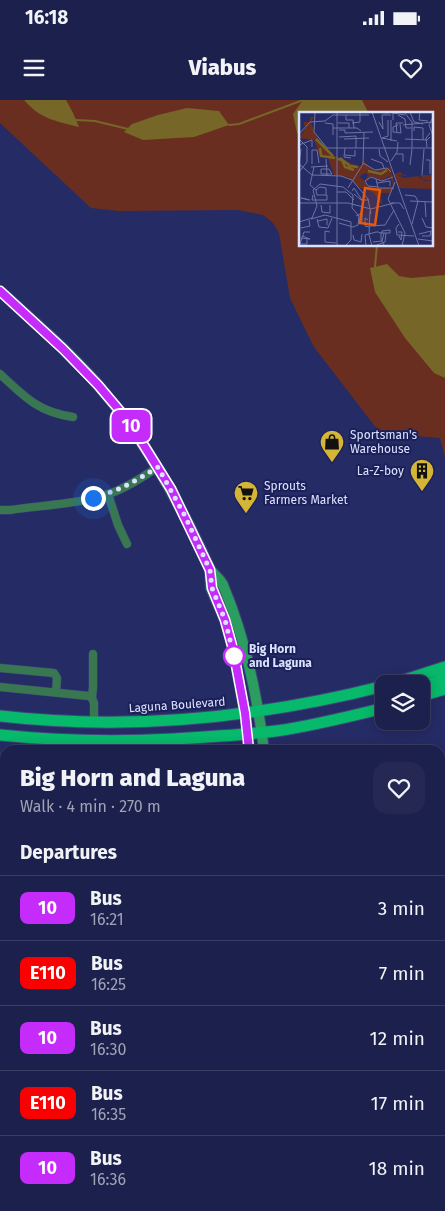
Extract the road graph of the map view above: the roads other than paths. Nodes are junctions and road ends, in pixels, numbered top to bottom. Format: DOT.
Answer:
graph roads {
  1 [pos="0,291"];
  2 [pos="0,374"];
  3 [pos="73,416"];
  4 [pos="158,467"];
  5 [pos="108,494"];
  6 [pos="0,510"];
  7 [pos="127,544"];
  8 [pos="210,570"];
  9 [pos="92,654"];
  10 [pos="445,667"];
  11 [pos="0,668"];
  12 [pos="420,675"];
  13 [pos="445,678"];
  14 [pos="430,684"];
  15 [pos="0,687"];
  16 [pos="375,688"];
  17 [pos="445,689"];
  18 [pos="56,692"];
  19 [pos="430,693"];
  20 [pos="92,698"];
  21 [pos="375,710"];
  22 [pos="259,711"];
  23 [pos="245,713"];
  24 [pos="0,716"];
  25 [pos="94,722"];
  26 [pos="262,732"];
  27 [pos="247,734"];
  28 [pos="0,735"];
  29 [pos="248,745"];
  30 [pos="263,745"];
  1 -- 4 [label="main road"];
  2 -- 3 [label="street"];
  4 -- 5 [label="street"];
  4 -- 8 [label="main road"];
  5 -- 6 [label="street"];
  5 -- 7 [label="street"];
  8 -- 22 [label="main road"];
  8 -- 23 [label="main road"];
  9 -- 20 [label="street"];
  10 -- 12 [label="main road"];
  11 -- 18 [label="street"];
  13 -- 14 [label="main road"];
  15 -- 18 [label="street"];
  16 -- 22 [label="main road, Laguna Boulevard"];
  17 -- 19 [label="main road"];
  18 -- 20 [label="street"];
  20 -- 25 [label="street"];
  21 -- 26 [label="main road"];
  22 -- 23 [label="main road, Laguna Boulevard"];
  22 -- 26 [label="main road"];
  23 -- 25 [label="main road, Laguna Boulevard"];
  23 -- 27 [label="main road"];
  24 -- 25 [label="main road, Laguna Boulevard"];
  26 -- 27 [label="main road"];
  26 -- 30 [label="main road"];
  27 -- 28 [label="main road"];
  27 -- 29 [label="main road"];
}
